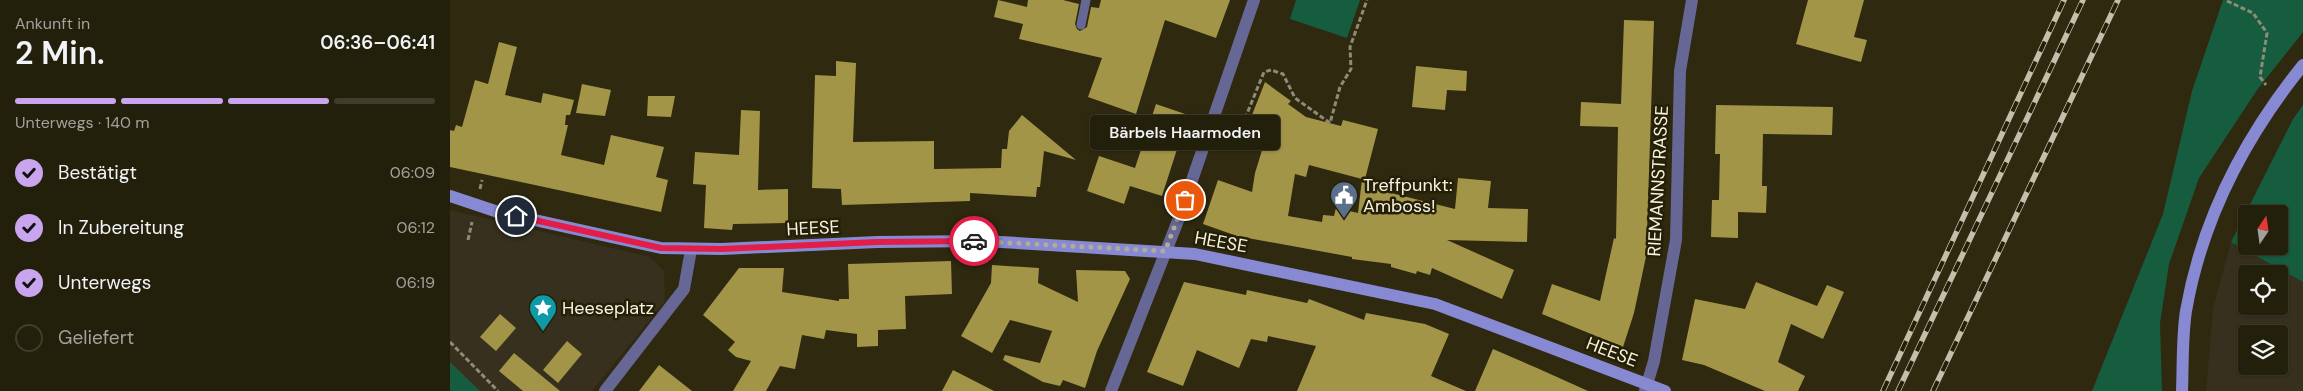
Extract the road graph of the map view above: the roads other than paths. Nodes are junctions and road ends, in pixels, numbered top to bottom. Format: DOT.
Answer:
graph roads {
  1 [pos="1086,0"];
  2 [pos="1254,0"];
  3 [pos="1692,0"];
  4 [pos="1081,25"];
  5 [pos="2299,69"];
  6 [pos="450,196"];
  7 [pos="691,250"];
  8 [pos="1165,251"];
  9 [pos="1646,388"];
  10 [pos="605,391"];
  11 [pos="1110,391"];
  12 [pos="1665,391"];
  13 [pos="2182,391"];
  1 -- 4 [label="lane"];
  2 -- 8 [label="street"];
  3 -- 9 [label="street, RIEMANNSTRASSE"];
  5 -- 13 [label="street"];
  6 -- 7 [label="street, HEESE"];
  7 -- 8 [label="street, HEESE"];
  7 -- 10 [label="street"];
  8 -- 9 [label="street, HEESE"];
  8 -- 11 [label="street"];
  9 -- 12 [label="street, HEESE"];
}
